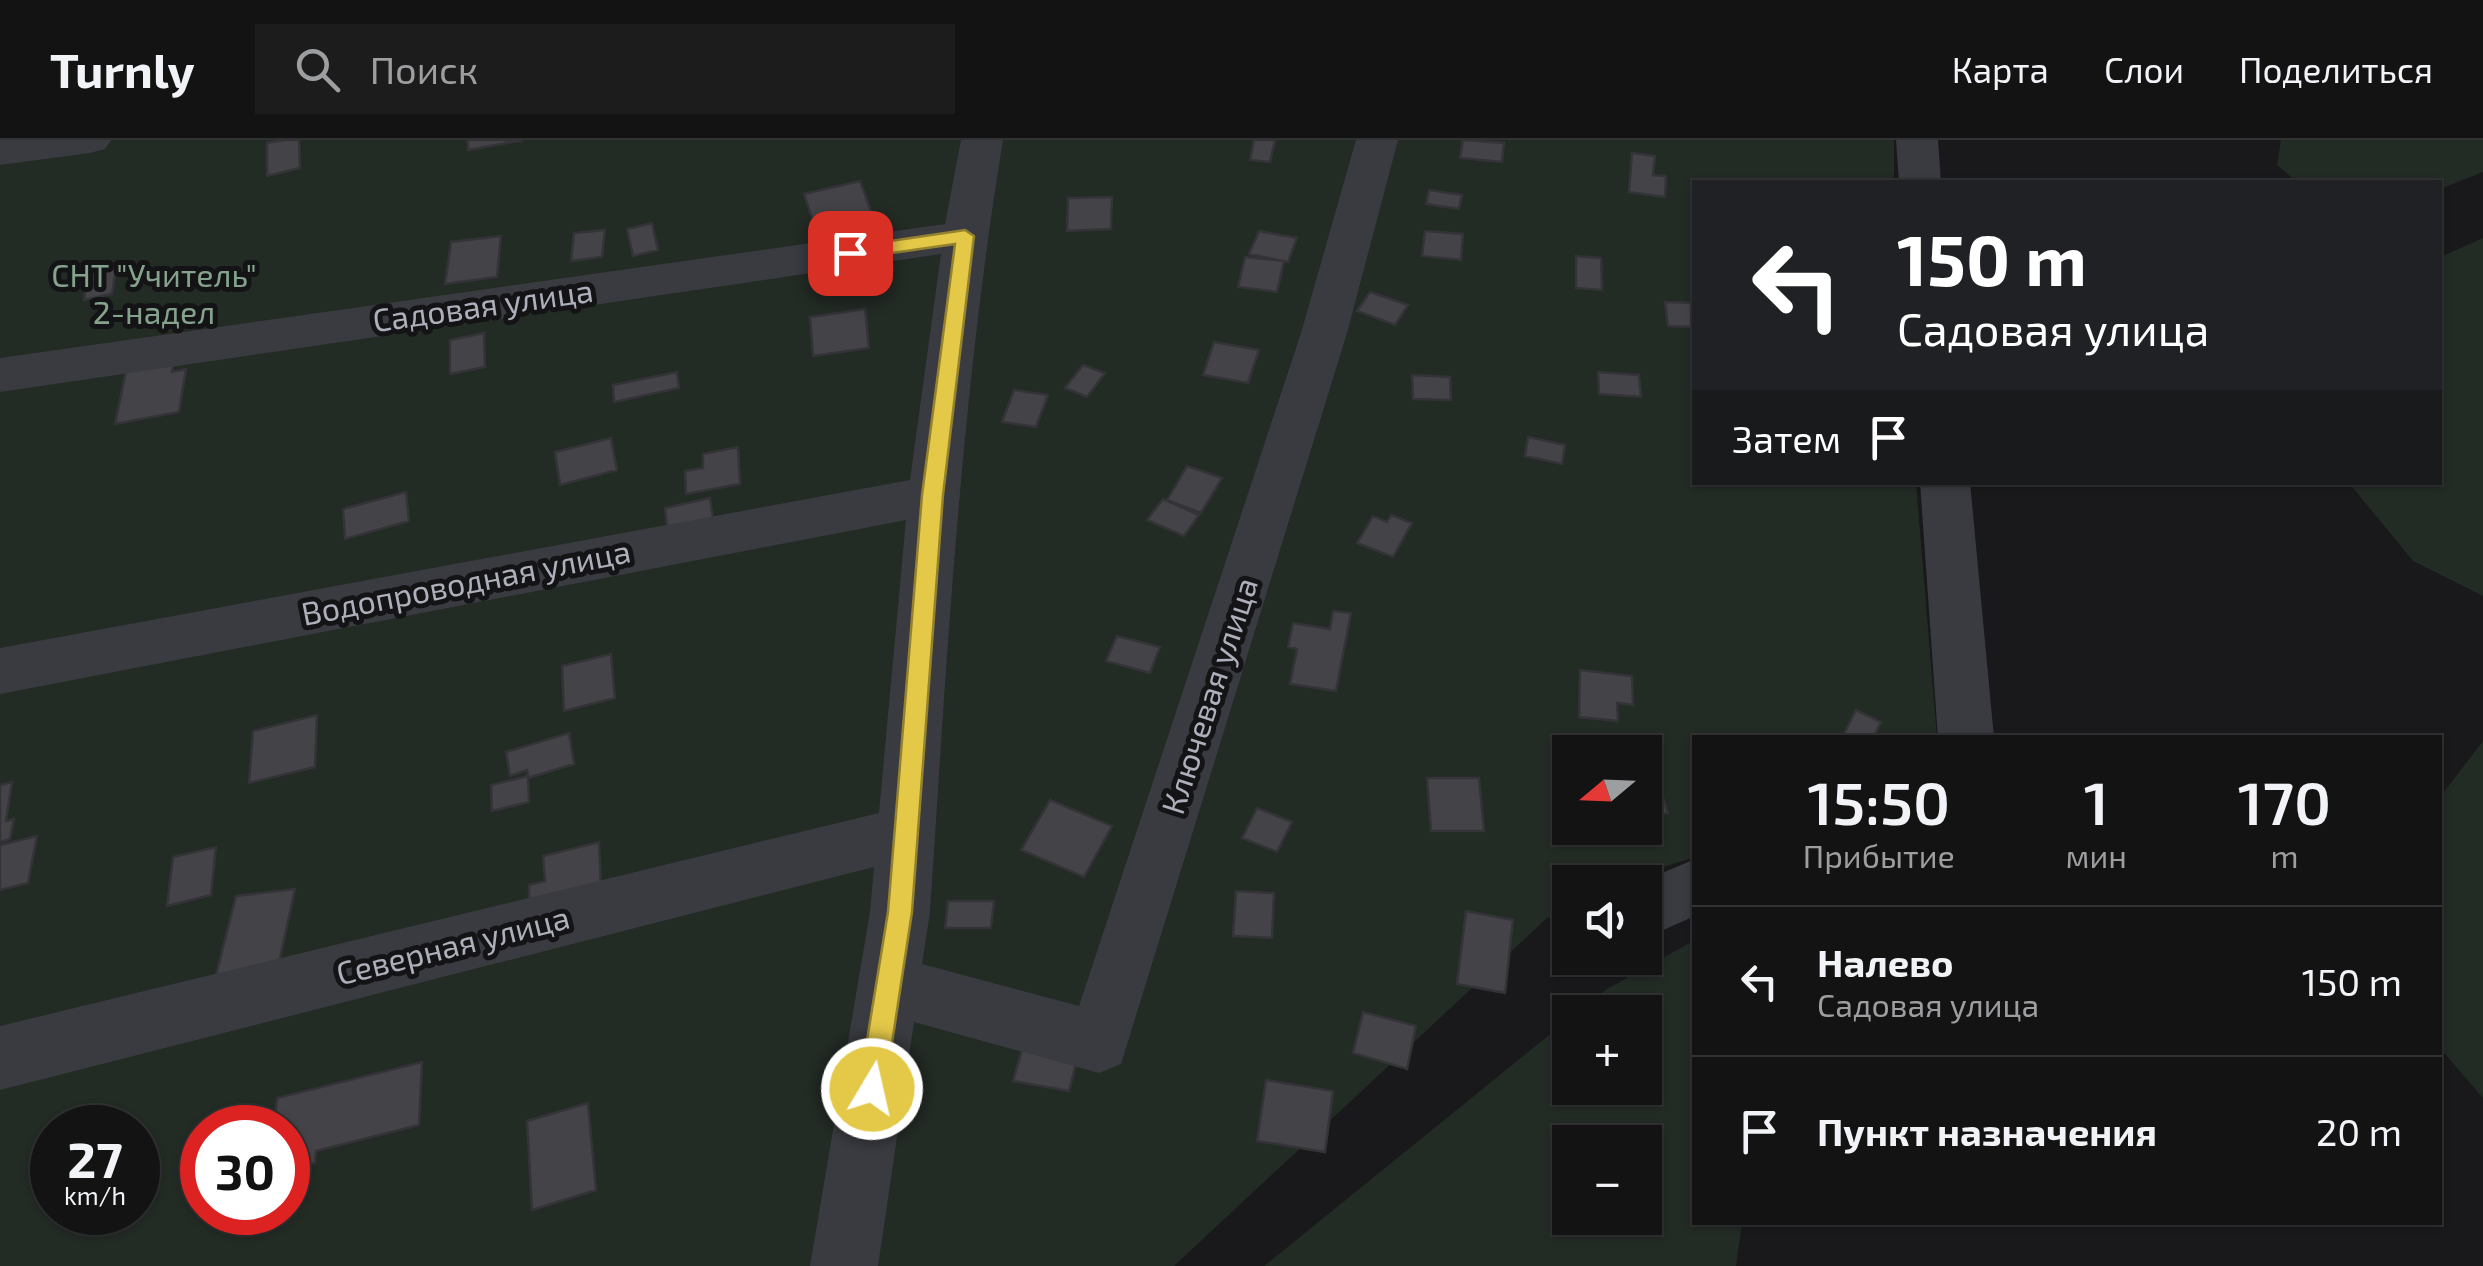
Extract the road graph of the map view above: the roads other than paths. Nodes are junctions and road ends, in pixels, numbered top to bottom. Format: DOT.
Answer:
graph roads {
  1 [pos="90,140"];
  2 [pos="982,140"];
  3 [pos="1377,140"];
  4 [pos="1917,140"];
  5 [pos="0,152"];
  6 [pos="1920,180"];
  7 [pos="965,236"];
  8 [pos="0,375"];
  9 [pos="1945,485"];
  10 [pos="933,495"];
  11 [pos="0,671"];
  12 [pos="1966,735"];
  13 [pos="906,833"];
  14 [pos="1692,888"];
  15 [pos="1662,902"];
  16 [pos="888,985"];
  17 [pos="0,1058"];
  18 [pos="844,1266"];
  1 -- 5 [label="street"];
  2 -- 7 [label="street"];
  3 -- 16 [label="street, Ключевая улица"];
  4 -- 6 [label="street"];
  7 -- 8 [label="street, Садовая улица"];
  7 -- 10 [label="street"];
  9 -- 12 [label="street"];
  10 -- 11 [label="street, Водопроводная улица"];
  10 -- 13 [label="street"];
  13 -- 16 [label="street"];
  13 -- 17 [label="street, Северная улица"];
  14 -- 15 [label="street"];
  16 -- 18 [label="street"];
}
